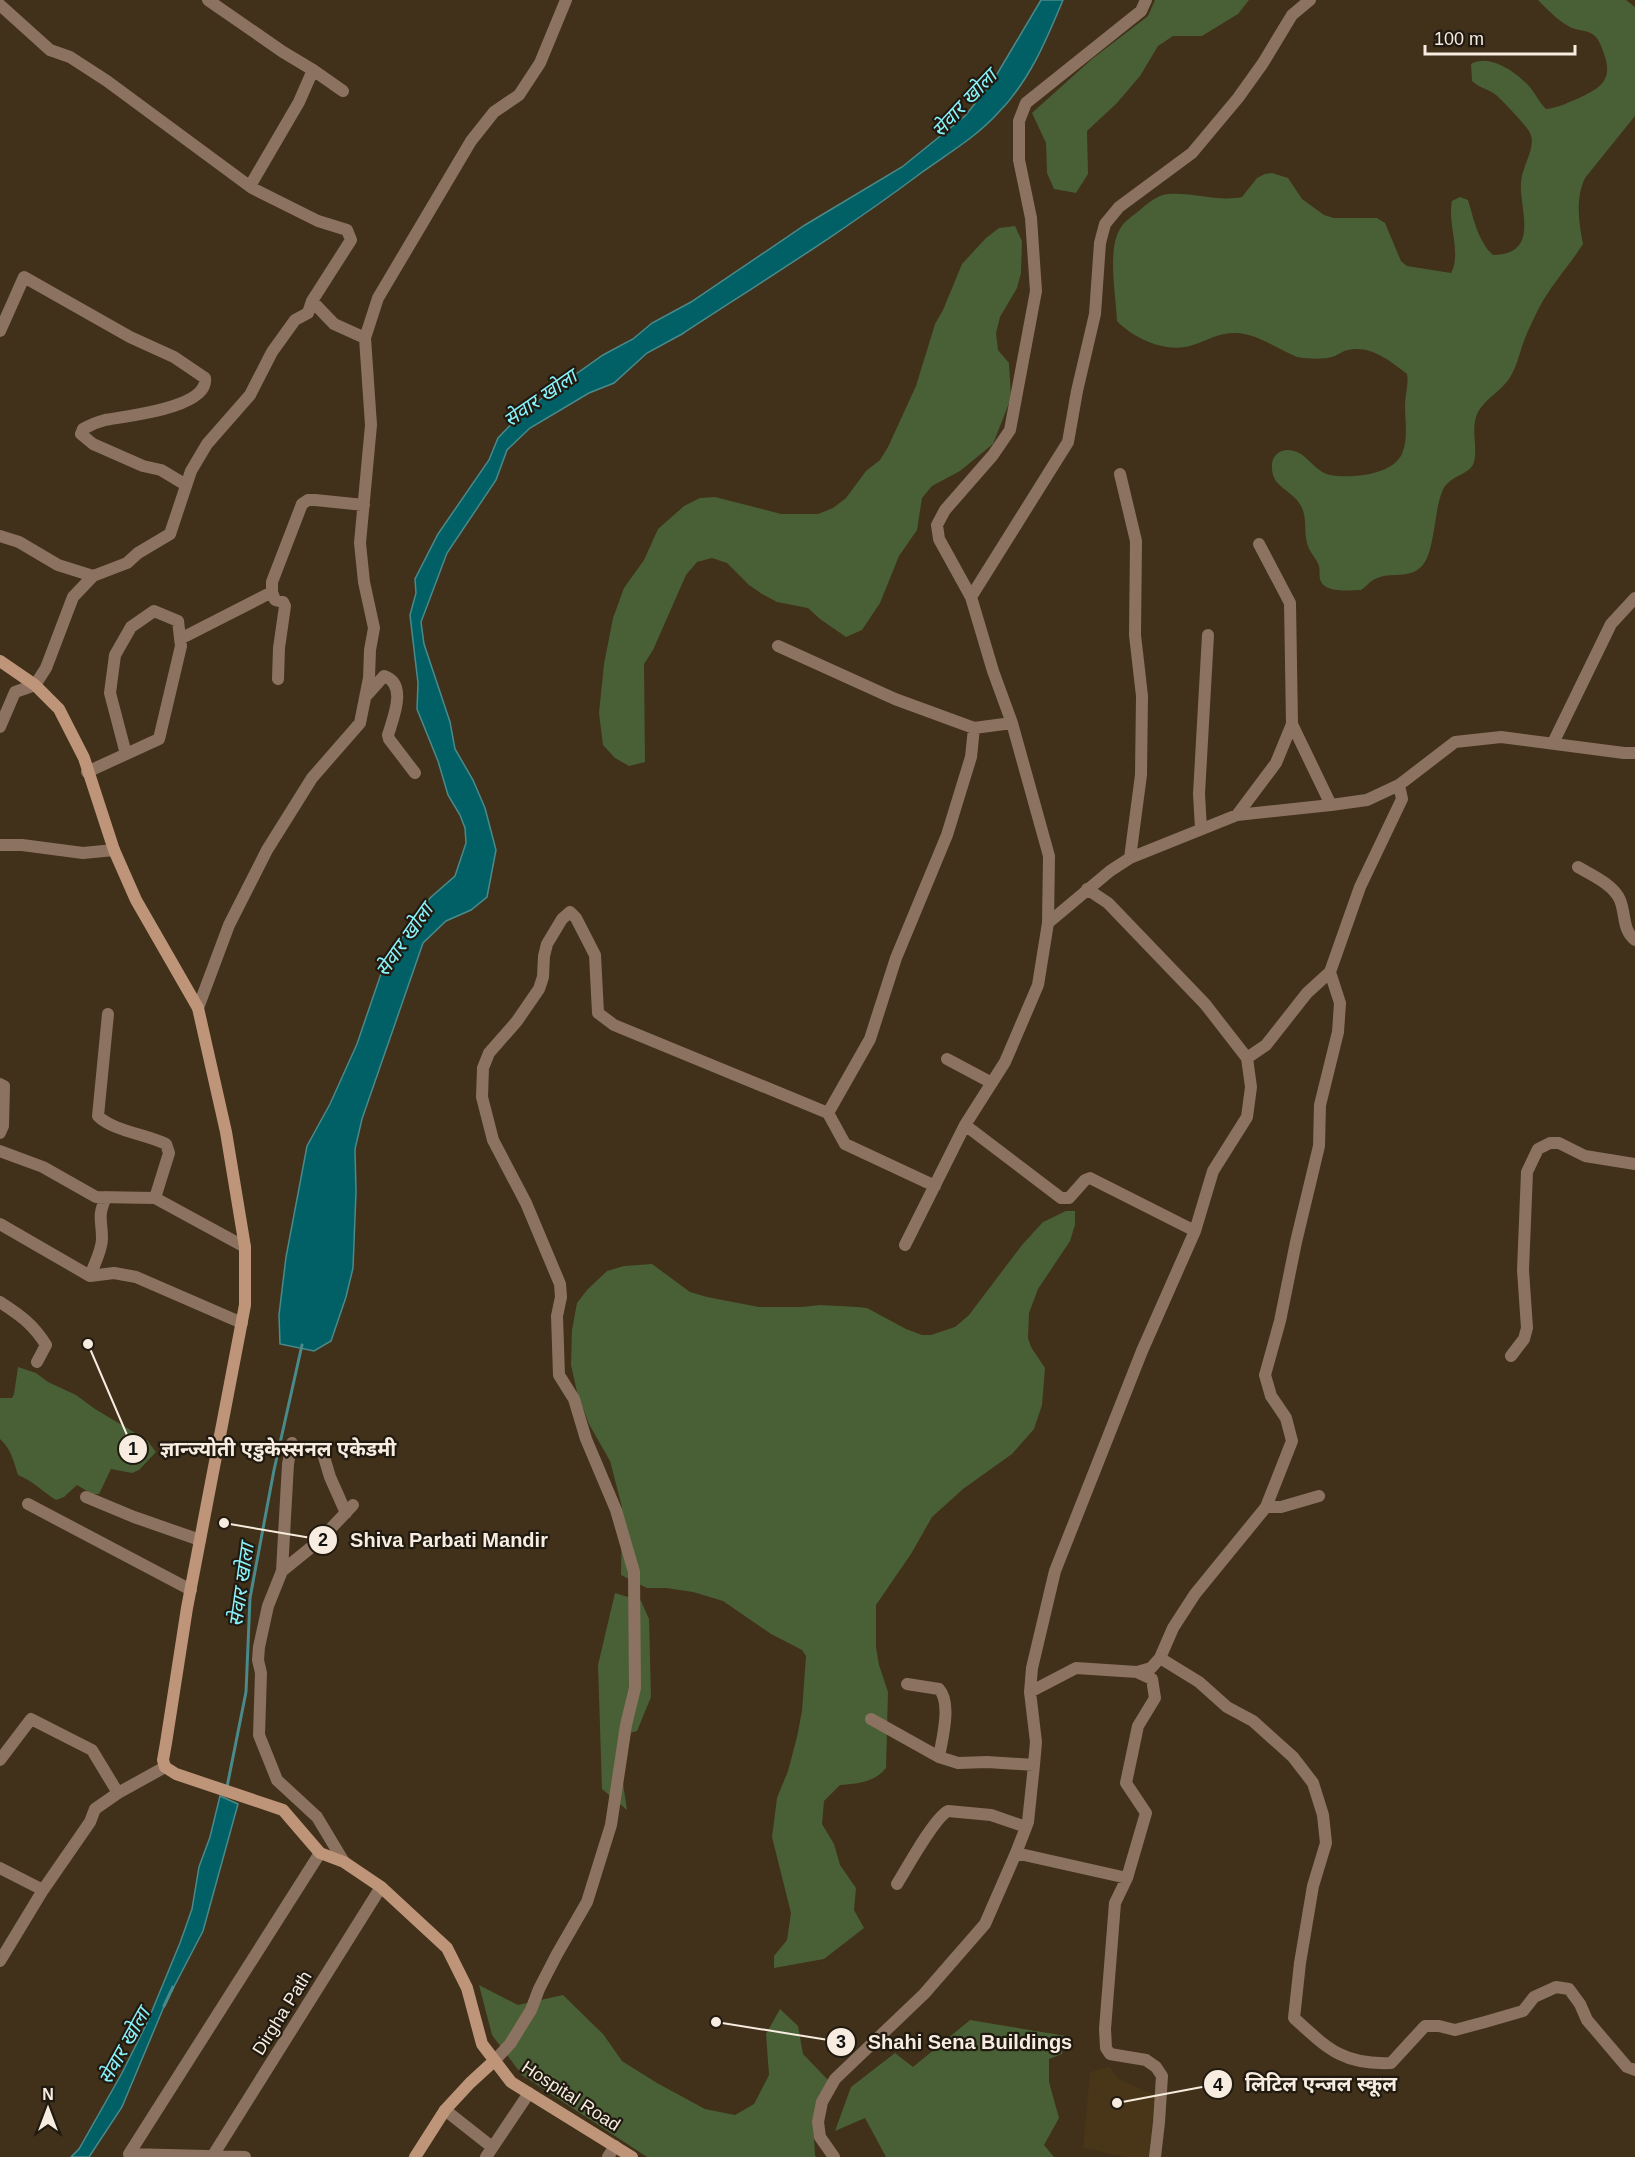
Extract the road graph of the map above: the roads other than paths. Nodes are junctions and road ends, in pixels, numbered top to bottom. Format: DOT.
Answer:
graph roads {
  1 [pos="208,0"];
  2 [pos="566,0"];
  3 [pos="1146,0"];
  4 [pos="1310,0"];
  5 [pos="0,5"];
  6 [pos="314,70"];
  7 [pos="343,91"];
  8 [pos="250,186"];
  9 [pos="312,301"];
  10 [pos="0,332"];
  11 [pos="365,338"];
  12 [pos="1120,474"];
  13 [pos="186,485"];
  14 [pos="364,505"];
  15 [pos="0,536"];
  16 [pos="1259,544"];
  17 [pos="93,576"];
  18 [pos="272,592"];
  19 [pos="971,597"];
  20 [pos="1635,598"];
  21 [pos="1208,635"];
  22 [pos="180,639"];
  23 [pos="778,646"];
  24 [pos="0,661"];
  25 [pos="278,679"];
  26 [pos="35,685"];
  27 [pos="366,696"];
  28 [pos="1011,723"];
  29 [pos="1292,724"];
  30 [pos="0,727"];
  31 [pos="975,728"];
  32 [pos="1553,744"];
  33 [pos="1635,753"];
  34 [pos="126,754"];
  35 [pos="87,772"];
  36 [pos="415,773"];
  37 [pos="1399,785"];
  38 [pos="1331,806"];
  39 [pos="1236,815"];
  40 [pos="1201,829"];
  41 [pos="0,845"];
  42 [pos="114,850"];
  43 [pos="1130,858"];
  44 [pos="1578,867"];
  45 [pos="1087,889"];
  46 [pos="1048,923"];
  47 [pos="1635,940"];
  48 [pos="1330,972"];
  49 [pos="198,1008"];
  50 [pos="108,1014"];
  51 [pos="1247,1058"];
  52 [pos="947,1059"];
  53 [pos="992,1083"];
  54 [pos="0,1084"];
  55 [pos="828,1113"];
  56 [pos="965,1125"];
  57 [pos="0,1133"];
  58 [pos="0,1151"];
  59 [pos="1635,1164"];
  60 [pos="935,1186"];
  61 [pos="106,1197"];
  62 [pos="155,1198"];
  63 [pos="0,1224"];
  64 [pos="1196,1231"];
  65 [pos="905,1245"];
  66 [pos="245,1247"];
  67 [pos="90,1276"];
  68 [pos="0,1302"];
  69 [pos="242,1323"];
  70 [pos="1511,1356"];
  71 [pos="37,1362"];
  72 [pos="292,1443"];
  73 [pos="324,1457"];
  74 [pos="1319,1496"];
  75 [pos="86,1497"];
  76 [pos="28,1504"];
  77 [pos="1266,1507"];
  78 [pos="200,1540"];
  79 [pos="282,1571"];
  80 [pos="191,1590"];
  81 [pos="1160,1658"];
  82 [pos="1137,1672"];
  83 [pos="907,1684"];
  84 [pos="1030,1692"];
  85 [pos="871,1719"];
  86 [pos="939,1757"];
  87 [pos="0,1760"];
  88 [pos="1034,1765"];
  89 [pos="165,1767"];
  90 [pos="118,1793"];
  91 [pos="1026,1827"];
  92 [pos="320,1853"];
  93 [pos="1016,1853"];
  94 [pos="344,1862"];
  95 [pos="0,1868"];
  96 [pos="1127,1878"];
  97 [pos="897,1884"];
  98 [pos="381,1887"];
  99 [pos="43,1890"];
  100 [pos="0,1961"];
  101 [pos="494,2061"];
  102 [pos="1635,2070"];
  103 [pos="529,2093"];
  104 [pos="445,2110"];
  105 [pos="612,2151"];
  106 [pos="489,2152"];
  107 [pos="213,2156"];
  108 [pos="244,2157"];
  109 [pos="415,2157"];
  110 [pos="632,2157"];
  111 [pos="834,2157"];
  112 [pos="1155,2157"];
  1 -- 6 [label="street"];
  2 -- 11 [label="street"];
  3 -- 19 [label="street"];
  4 -- 19 [label="street"];
  5 -- 8 [label="street"];
  6 -- 7 [label="street"];
  6 -- 8 [label="street"];
  8 -- 9 [label="street"];
  9 -- 11 [label="street"];
  9 -- 13 [label="street"];
  10 -- 13 [label="street"];
  11 -- 14 [label="street"];
  12 -- 43 [label="street"];
  13 -- 17 [label="street"];
  14 -- 18 [label="street"];
  14 -- 27 [label="street"];
  15 -- 17 [label="street"];
  16 -- 29 [label="street"];
  17 -- 26 [label="street"];
  18 -- 22 [label="street"];
  18 -- 25 [label="street"];
  19 -- 28 [label="street"];
  20 -- 32 [label="street"];
  21 -- 40 [label="street"];
  22 -- 34 [label="street"];
  22 -- 34 [label="street"];
  23 -- 31 [label="street"];
  24 -- 26 [label="street"];
  26 -- 30 [label="street"];
  26 -- 35 [label="street"];
  27 -- 36 [label="street"];
  27 -- 49 [label="street"];
  28 -- 31 [label="street"];
  28 -- 46 [label="street"];
  29 -- 38 [label="street"];
  29 -- 39 [label="street"];
  31 -- 55 [label="street"];
  32 -- 33 [label="street"];
  32 -- 37 [label="street"];
  34 -- 35 [label="street"];
  35 -- 42 [label="street"];
  37 -- 38 [label="street"];
  37 -- 48 [label="street"];
  38 -- 39 [label="street"];
  39 -- 40 [label="street"];
  40 -- 43 [label="street"];
  41 -- 42 [label="street"];
  42 -- 49 [label="street"];
  43 -- 45 [label="street"];
  44 -- 47 [label="street"];
  45 -- 46 [label="street"];
  45 -- 51 [label="street"];
  46 -- 53 [label="street"];
  48 -- 51 [label="street"];
  48 -- 77 [label="street"];
  49 -- 66 [label="street"];
  50 -- 62 [label="street"];
  51 -- 64 [label="street"];
  52 -- 53 [label="street"];
  53 -- 56 [label="street"];
  54 -- 57 [label="street"];
  55 -- 60 [label="street"];
  55 -- 101 [label="street"];
  56 -- 60 [label="street"];
  56 -- 64 [label="street"];
  58 -- 61 [label="street"];
  59 -- 70 [label="street"];
  60 -- 65 [label="street"];
  61 -- 62 [label="street"];
  61 -- 67 [label="street"];
  62 -- 66 [label="street"];
  63 -- 67 [label="street"];
  64 -- 84 [label="street"];
  66 -- 69 [label="street"];
  67 -- 69 [label="street"];
  68 -- 71 [label="street"];
  69 -- 78 [label="street"];
  72 -- 79 [label="street"];
  73 -- 79 [label="street"];
  74 -- 77 [label="street"];
  75 -- 78 [label="street"];
  76 -- 80 [label="street"];
  77 -- 81 [label="street"];
  78 -- 80 [label="street"];
  79 -- 94 [label="street"];
  80 -- 89 [label="street"];
  81 -- 82 [label="street"];
  81 -- 102 [label="street"];
  82 -- 84 [label="street"];
  82 -- 96 [label="street"];
  83 -- 86 [label="street"];
  84 -- 88 [label="street"];
  85 -- 86 [label="street"];
  86 -- 88 [label="street"];
  87 -- 90 [label="street"];
  88 -- 91 [label="street"];
  89 -- 90 [label="street"];
  89 -- 92 [label="street"];
  90 -- 99 [label="street"];
  91 -- 93 [label="street"];
  91 -- 97 [label="street"];
  92 -- 94 [label="street, Hospital Road"];
  92 -- 107 [label="street"];
  93 -- 96 [label="street"];
  93 -- 111 [label="street"];
  94 -- 98 [label="street, Hospital Road"];
  95 -- 99 [label="street"];
  96 -- 112 [label="street"];
  98 -- 101 [label="street, Hospital Road"];
  98 -- 107 [label="street, Dirgha Path"];
  99 -- 100 [label="street"];
  101 -- 103 [label="street, Hospital Road"];
  101 -- 104 [label="street"];
  103 -- 105 [label="street, Hospital Road"];
  103 -- 106 [label="street"];
  104 -- 106 [label="street"];
  104 -- 109 [label="street"];
  105 -- 110 [label="street, Hospital Road"];
  107 -- 108 [label="street"];
}
